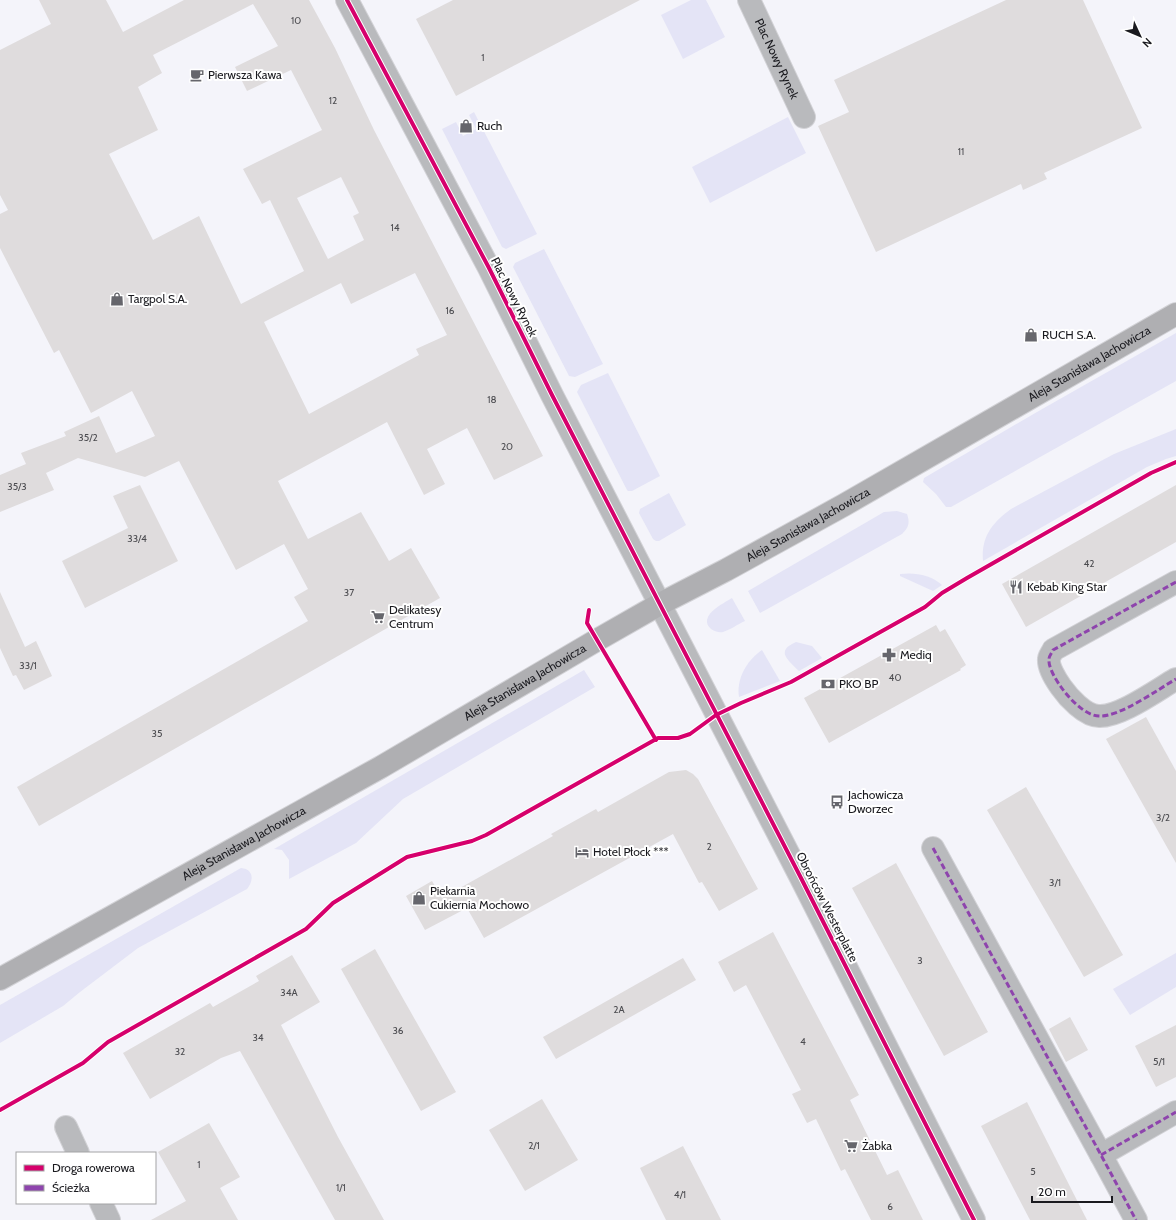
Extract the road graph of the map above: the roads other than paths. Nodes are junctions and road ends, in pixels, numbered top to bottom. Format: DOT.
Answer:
graph roads {
  1 [pos="348,0"];
  2 [pos="749,0"];
  3 [pos="804,117"];
  4 [pos="1176,314"];
  5 [pos="1176,582"];
  6 [pos="660,604"];
  7 [pos="1176,679"];
  8 [pos="933,848"];
  9 [pos="0,979"];
  10 [pos="1176,1112"];
  11 [pos="66,1127"];
  12 [pos="78,1152"];
  13 [pos="1101,1155"];
  14 [pos="101,1204"];
  15 [pos="109,1220"];
  16 [pos="974,1220"];
  17 [pos="1136,1220"];
  1 -- 6 [label="street, Plac Nowy Rynek"];
  2 -- 3 [label="street, Plac Nowy Rynek"];
  4 -- 6 [label="main road, Aleja Stanisława Jachowicza"];
  5 -- 7 [label="street"];
  6 -- 9 [label="main road, Aleja Stanisława Jachowicza"];
  6 -- 16 [label="street, Obrońców Westerplatte"];
  8 -- 13 [label="street"];
  10 -- 13 [label="street"];
  11 -- 12 [label="street"];
  13 -- 17 [label="street"];
  14 -- 15 [label="street"];
}
